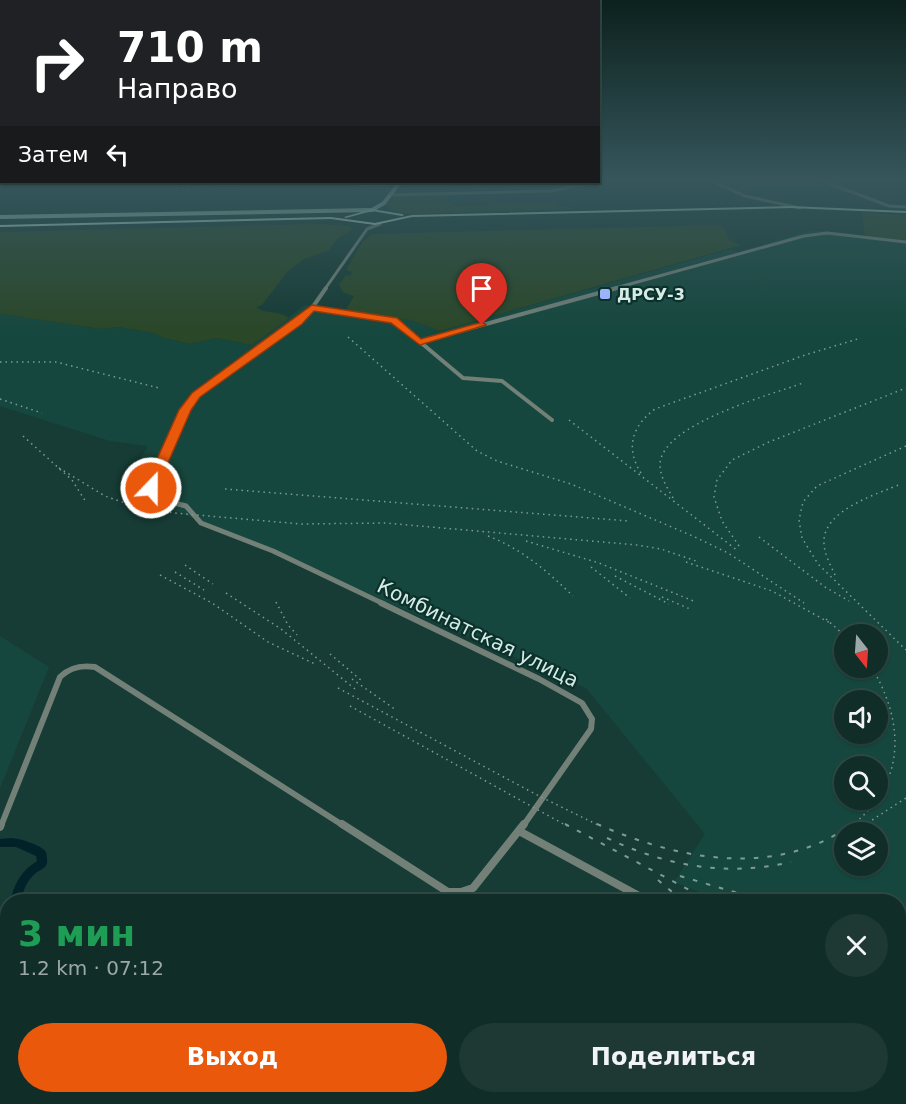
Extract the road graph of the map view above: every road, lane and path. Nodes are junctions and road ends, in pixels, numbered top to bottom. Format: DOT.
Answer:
graph roads {
  1 [pos="366,229"];
  2 [pos="906,242"];
  3 [pos="312,308"];
  4 [pos="420,342"];
  5 [pos="552,420"];
  6 [pos="0,827"];
  7 [pos="519,831"];
  8 [pos="635,894"];
  1 -- 3 [label="street, Комбинатская улица"];
  2 -- 4 [label="street"];
  3 -- 4 [label="street"];
  3 -- 7 [label="street, Комбинатская улица"];
  4 -- 5 [label="street"];
  6 -- 7 [label="street, Комбинатская улица"];
  7 -- 8 [label="street"];
}
